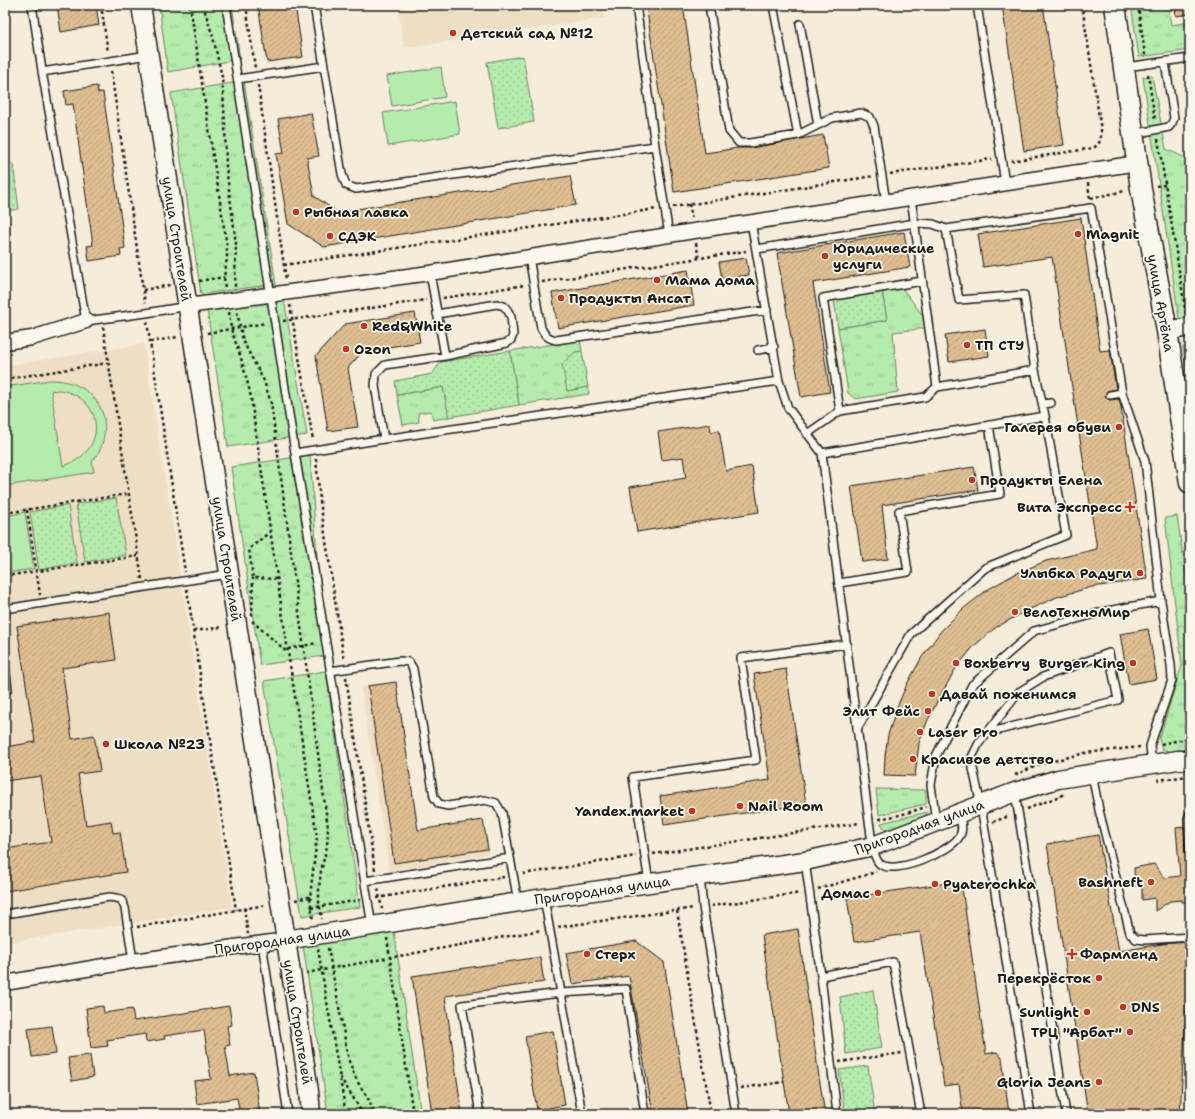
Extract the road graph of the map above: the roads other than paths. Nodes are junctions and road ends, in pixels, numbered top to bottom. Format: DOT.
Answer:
graph roads {
  1 [pos="32,5"];
  2 [pos="141,5"];
  3 [pos="226,5"];
  4 [pos="314,5"];
  5 [pos="636,5"];
  6 [pos="709,5"];
  7 [pos="773,5"];
  8 [pos="977,5"];
  9 [pos="1115,5"];
  10 [pos="800,24"];
  11 [pos="148,55"];
  12 [pos="1190,58"];
  13 [pos="1165,62"];
  14 [pos="324,66"];
  15 [pos="1124,67"];
  16 [pos="42,72"];
  17 [pos="238,79"];
  18 [pos="818,125"];
  19 [pos="798,134"];
  20 [pos="1134,134"];
  21 [pos="655,146"];
  22 [pos="1138,163"];
  23 [pos="1005,183"];
  24 [pos="911,198"];
  25 [pos="886,202"];
  26 [pos="751,222"];
  27 [pos="915,223"];
  28 [pos="946,229"];
  29 [pos="670,235"];
  30 [pos="757,249"];
  31 [pos="529,257"];
  32 [pos="430,273"];
  33 [pos="922,281"];
  34 [pos="272,295"];
  35 [pos="188,306"];
  36 [pos="767,310"];
  37 [pos="437,314"];
  38 [pos="86,321"];
  39 [pos="1189,328"];
  40 [pos="1167,331"];
  41 [pos="5,342"];
  42 [pos="774,347"];
  43 [pos="758,350"];
  44 [pos="445,356"];
  45 [pos="1035,370"];
  46 [pos="779,381"];
  47 [pos="937,387"];
  48 [pos="1122,393"];
  49 [pos="1110,395"];
  50 [pos="1051,403"];
  51 [pos="1043,404"];
  52 [pos="840,411"];
  53 [pos="1045,416"];
  54 [pos="989,425"];
  55 [pos="807,434"];
  56 [pos="384,439"];
  57 [pos="295,453"];
  58 [pos="822,453"];
  59 [pos="1190,483"];
  60 [pos="229,573"];
  61 [pos="839,583"];
  62 [pos="1161,601"];
  63 [pos="5,609"];
  64 [pos="847,644"];
  65 [pos="5,667"];
  66 [pos="330,671"];
  67 [pos="5,690"];
  68 [pos="857,729"];
  69 [pos="987,733"];
  70 [pos="1190,760"];
  71 [pos="1152,772"];
  72 [pos="1092,774"];
  73 [pos="1014,784"];
  74 [pos="981,806"];
  75 [pos="959,814"];
  76 [pos="1190,814"];
  77 [pos="936,822"];
  78 [pos="873,846"];
  79 [pos="1190,852"];
  80 [pos="510,858"];
  81 [pos="805,861"];
  82 [pos="700,876"];
  83 [pos="365,881"];
  84 [pos="649,883"];
  85 [pos="544,898"];
  86 [pos="518,902"];
  87 [pos="5,914"];
  88 [pos="378,925"];
  89 [pos="1190,937"];
  90 [pos="286,940"];
  91 [pos="262,943"];
  92 [pos="133,961"];
  93 [pos="821,976"];
  94 [pos="5,983"];
  95 [pos="562,993"];
  96 [pos="288,1114"];
  97 [pos="311,1114"];
  98 [pos="480,1114"];
  99 [pos="582,1114"];
  100 [pos="645,1114"];
  101 [pos="736,1114"];
  102 [pos="837,1114"];
  103 [pos="921,1114"];
  104 [pos="1031,1114"];
  105 [pos="1066,1114"];
  1 -- 16 [label="lane"];
  2 -- 11 [label="street, улица Строителей"];
  3 -- 17 [label="lane"];
  4 -- 14 [label="lane"];
  5 -- 21 [label="lane"];
  6 -- 19 [label="lane"];
  7 -- 19 [label="lane"];
  8 -- 23 [label="lane"];
  9 -- 15 [label="main road, улица Артёма"];
  10 -- 18 [label="lane"];
  11 -- 16 [label="lane"];
  11 -- 35 [label="street, улица Строителей"];
  12 -- 13 [label="lane"];
  13 -- 15 [label="lane"];
  13 -- 20 [label="lane"];
  14 -- 17 [label="lane"];
  14 -- 21 [label="lane"];
  15 -- 20 [label="main road, улица Артёма"];
  16 -- 38 [label="lane"];
  17 -- 34 [label="lane"];
  18 -- 19 [label="lane"];
  18 -- 25 [label="lane"];
  20 -- 22 [label="main road, улица Артёма"];
  21 -- 29 [label="lane"];
  22 -- 23 [label="street"];
  22 -- 40 [label="main road, улица Артёма"];
  23 -- 24 [label="street"];
  24 -- 25 [label="street"];
  24 -- 27 [label="lane"];
  25 -- 26 [label="street"];
  26 -- 29 [label="street"];
  26 -- 30 [label="lane"];
  27 -- 28 [label="lane"];
  27 -- 30 [label="lane"];
  27 -- 33 [label="lane"];
  28 -- 45 [label="lane"];
  28 -- 48 [label="lane"];
  29 -- 31 [label="street"];
  30 -- 36 [label="lane"];
  31 -- 32 [label="street"];
  31 -- 36 [label="lane"];
  32 -- 34 [label="street"];
  32 -- 37 [label="lane"];
  33 -- 47 [label="lane"];
  33 -- 52 [label="lane"];
  34 -- 35 [label="street"];
  34 -- 57 [label="lane"];
  35 -- 38 [label="lane"];
  35 -- 60 [label="street, улица Строителей"];
  36 -- 42 [label="lane"];
  37 -- 44 [label="lane"];
  37 -- 44 [label="lane"];
  38 -- 41 [label="street"];
  39 -- 40 [label="street"];
  40 -- 59 [label="main road, улица Артёма"];
  42 -- 43 [label="lane"];
  42 -- 46 [label="lane"];
  44 -- 56 [label="lane"];
  45 -- 47 [label="lane"];
  45 -- 51 [label="lane"];
  46 -- 55 [label="lane"];
  46 -- 56 [label="lane"];
  47 -- 52 [label="lane"];
  48 -- 49 [label="lane"];
  48 -- 62 [label="lane"];
  50 -- 51 [label="lane"];
  51 -- 53 [label="lane"];
  52 -- 55 [label="lane"];
  53 -- 54 [label="lane"];
  53 -- 68 [label="lane"];
  54 -- 58 [label="lane"];
  54 -- 61 [label="lane"];
  55 -- 58 [label="lane"];
  56 -- 57 [label="lane"];
  57 -- 66 [label="lane"];
  58 -- 61 [label="lane"];
  60 -- 63 [label="lane"];
  60 -- 90 [label="street, улица Строителей"];
  61 -- 64 [label="lane"];
  62 -- 71 [label="lane"];
  62 -- 77 [label="lane"];
  64 -- 68 [label="lane"];
  64 -- 84 [label="lane"];
  65 -- 67 [label="lane"];
  66 -- 80 [label="lane"];
  66 -- 83 [label="lane"];
  68 -- 78 [label="lane"];
  69 -- 69 [label="lane"];
  69 -- 74 [label="lane"];
  70 -- 71 [label="street, Пригородная улица"];
  71 -- 72 [label="street, Пригородная улица"];
  72 -- 73 [label="street, Пригородная улица"];
  72 -- 89 [label="lane"];
  73 -- 74 [label="street, Пригородная улица"];
  73 -- 105 [label="lane"];
  74 -- 75 [label="street, Пригородная улица"];
  74 -- 104 [label="lane"];
  75 -- 77 [label="street, Пригородная улица"];
  75 -- 78 [label="lane"];
  76 -- 79 [label="lane"];
  77 -- 78 [label="street, Пригородная улица"];
  78 -- 81 [label="street, Пригородная улица"];
  80 -- 83 [label="lane"];
  80 -- 86 [label="lane"];
  81 -- 82 [label="street, Пригородная улица"];
  81 -- 93 [label="lane"];
  82 -- 84 [label="street, Пригородная улица"];
  82 -- 101 [label="lane"];
  83 -- 88 [label="lane"];
  84 -- 85 [label="street, Пригородная улица"];
  85 -- 86 [label="street, Пригородная улица"];
  85 -- 95 [label="lane"];
  86 -- 88 [label="street, Пригородная улица"];
  87 -- 92 [label="lane"];
  88 -- 90 [label="street, Пригородная улица"];
  90 -- 91 [label="street, Пригородная улица"];
  90 -- 97 [label="street, улица Строителей"];
  91 -- 92 [label="street, Пригородная улица"];
  91 -- 96 [label="lane"];
  92 -- 94 [label="street, Пригородная улица"];
  93 -- 102 [label="lane"];
  93 -- 103 [label="lane"];
  95 -- 98 [label="lane"];
  95 -- 99 [label="lane"];
  95 -- 100 [label="lane"];
}
